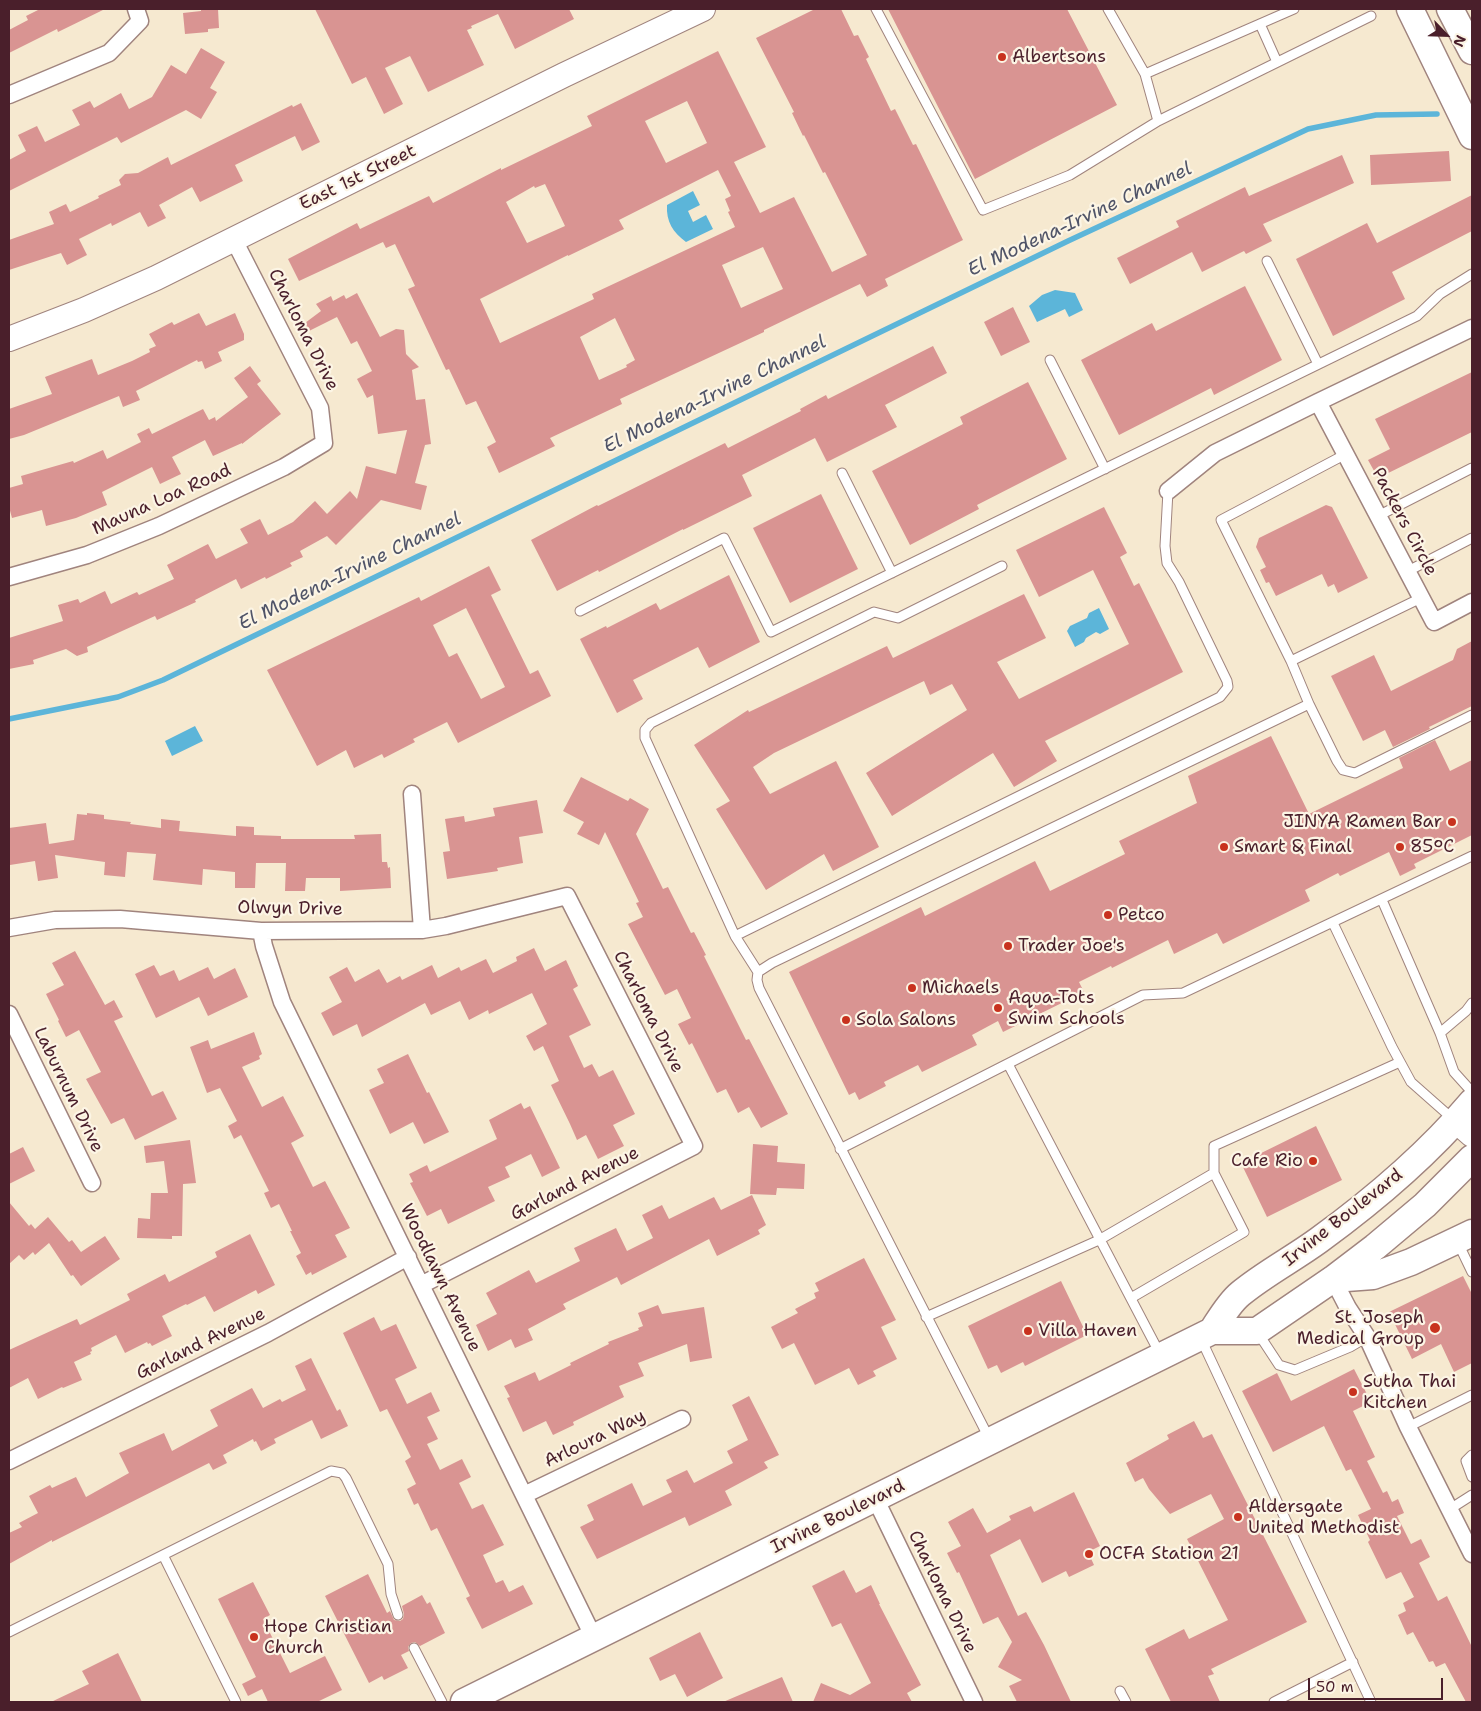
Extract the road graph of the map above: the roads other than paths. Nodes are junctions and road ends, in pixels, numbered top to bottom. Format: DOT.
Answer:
graph roads {
  1 [pos="704,9"];
  2 [pos="876,9"];
  3 [pos="1108,9"];
  4 [pos="1294,9"];
  5 [pos="1410,9"];
  6 [pos="1450,9"];
  7 [pos="138,15"];
  8 [pos="1370,16"];
  9 [pos="1260,24"];
  10 [pos="1472,51"];
  11 [pos="1277,62"];
  12 [pos="1145,74"];
  13 [pos="9,95"];
  14 [pos="1158,121"];
  15 [pos="1472,136"];
  16 [pos="234,240"];
  17 [pos="1268,261"];
  18 [pos="1472,274"];
  19 [pos="1472,328"];
  20 [pos="9,339"];
  21 [pos="1050,360"];
  22 [pos="1318,364"];
  23 [pos="1318,402"];
  24 [pos="324,442"];
  25 [pos="1346,454"];
  26 [pos="1472,468"];
  27 [pos="1105,469"];
  28 [pos="842,473"];
  29 [pos="1168,492"];
  30 [pos="1378,516"];
  31 [pos="1472,538"];
  32 [pos="1002,566"];
  33 [pos="1408,571"];
  34 [pos="892,574"];
  35 [pos="9,577"];
  36 [pos="1421,598"];
  37 [pos="1472,602"];
  38 [pos="580,610"];
  39 [pos="1291,661"];
  40 [pos="1309,704"];
  41 [pos="1472,715"];
  42 [pos="412,794"];
  43 [pos="1472,856"];
  44 [pos="567,896"];
  45 [pos="1382,900"];
  46 [pos="1333,923"];
  47 [pos="9,928"];
  48 [pos="422,930"];
  49 [pos="261,931"];
  50 [pos="735,936"];
  51 [pos="758,972"];
  52 [pos="1472,1003"];
  53 [pos="9,1014"];
  54 [pos="1440,1033"];
  55 [pos="1400,1062"];
  56 [pos="1008,1064"];
  57 [pos="1472,1092"];
  58 [pos="1467,1119"];
  59 [pos="694,1146"];
  60 [pos="840,1149"];
  61 [pos="1472,1158"];
  62 [pos="1214,1173"];
  63 [pos="92,1183"];
  64 [pos="1464,1237"];
  65 [pos="1099,1240"];
  66 [pos="408,1257"];
  67 [pos="1472,1272"];
  68 [pos="1333,1279"];
  69 [pos="421,1285"];
  70 [pos="1131,1298"];
  71 [pos="926,1316"];
  72 [pos="1257,1330"];
  73 [pos="1206,1334"];
  74 [pos="1367,1337"];
  75 [pos="1161,1356"];
  76 [pos="1472,1395"];
  77 [pos="682,1419"];
  78 [pos="1408,1427"];
  79 [pos="990,1441"];
  80 [pos="1472,1455"];
  81 [pos="9,1461"];
  82 [pos="1472,1477"];
  83 [pos="524,1495"];
  84 [pos="1472,1495"];
  85 [pos="875,1498"];
  86 [pos="1450,1510"];
  87 [pos="163,1554"];
  88 [pos="1472,1554"];
  89 [pos="398,1615"];
  90 [pos="9,1632"];
  91 [pos="594,1638"];
  92 [pos="414,1648"];
  93 [pos="1353,1662"];
  94 [pos="1120,1691"];
  95 [pos="236,1702"];
  96 [pos="442,1702"];
  97 [pos="464,1702"];
  98 [pos="974,1702"];
  99 [pos="1126,1702"];
  100 [pos="1274,1702"];
  101 [pos="1371,1702"];
  1 -- 16 [label="main road, East 1st Street"];
  2 -- 14 [label="lane"];
  3 -- 12 [label="lane"];
  4 -- 9 [label="lane"];
  5 -- 15 [label="main road"];
  6 -- 10 [label="main road"];
  7 -- 13 [label="street"];
  8 -- 11 [label="lane"];
  9 -- 11 [label="lane"];
  9 -- 12 [label="lane"];
  11 -- 14 [label="lane"];
  12 -- 14 [label="lane"];
  16 -- 20 [label="main road, East 1st Street"];
  16 -- 24 [label="street, Charloma Drive"];
  17 -- 22 [label="lane"];
  18 -- 22 [label="lane"];
  19 -- 23 [label="street"];
  21 -- 27 [label="lane"];
  22 -- 27 [label="lane"];
  23 -- 25 [label="street, Packers Circle"];
  23 -- 29 [label="street"];
  24 -- 35 [label="street, Mauna Loa Road"];
  25 -- 30 [label="street, Packers Circle"];
  25 -- 39 [label="lane"];
  26 -- 30 [label="lane"];
  27 -- 34 [label="lane"];
  28 -- 34 [label="lane"];
  29 -- 50 [label="lane"];
  30 -- 33 [label="street, Packers Circle"];
  31 -- 33 [label="lane"];
  32 -- 50 [label="lane"];
  33 -- 36 [label="street, Packers Circle"];
  34 -- 38 [label="lane"];
  36 -- 37 [label="street, Packers Circle"];
  36 -- 39 [label="lane"];
  39 -- 40 [label="lane"];
  40 -- 41 [label="lane"];
  40 -- 51 [label="lane"];
  42 -- 48 [label="street"];
  43 -- 45 [label="lane"];
  44 -- 48 [label="street, Olwyn Drive"];
  44 -- 59 [label="street, Charloma Drive"];
  45 -- 46 [label="lane"];
  45 -- 54 [label="lane"];
  46 -- 55 [label="lane"];
  46 -- 56 [label="lane"];
  47 -- 49 [label="street, Olwyn Drive"];
  48 -- 49 [label="street, Olwyn Drive"];
  49 -- 66 [label="street, Woodlawn Avenue"];
  50 -- 51 [label="lane"];
  51 -- 60 [label="lane"];
  52 -- 54 [label="lane"];
  53 -- 63 [label="street, Laburnum Drive"];
  54 -- 57 [label="lane"];
  55 -- 58 [label="lane"];
  55 -- 62 [label="lane"];
  56 -- 60 [label="lane"];
  56 -- 65 [label="lane"];
  58 -- 73 [label="main road, Irvine Boulevard"];
  59 -- 69 [label="street, Garland Avenue"];
  60 -- 71 [label="lane"];
  61 -- 68 [label="main road"];
  62 -- 65 [label="lane"];
  62 -- 70 [label="lane"];
  64 -- 67 [label="lane"];
  64 -- 68 [label="main road"];
  65 -- 70 [label="lane"];
  65 -- 71 [label="lane"];
  66 -- 69 [label="street, Woodlawn Avenue"];
  66 -- 81 [label="street, Garland Avenue"];
  68 -- 72 [label="main road"];
  68 -- 74 [label="street"];
  69 -- 83 [label="street, Woodlawn Avenue"];
  70 -- 75 [label="lane"];
  71 -- 79 [label="lane"];
  72 -- 73 [label="main road, Irvine Boulevard"];
  72 -- 74 [label="lane"];
  73 -- 75 [label="main road, Irvine Boulevard"];
  73 -- 93 [label="lane"];
  74 -- 78 [label="street"];
  75 -- 79 [label="main road, Irvine Boulevard"];
  76 -- 78 [label="lane"];
  77 -- 83 [label="street, Arloura Way"];
  78 -- 86 [label="street"];
  79 -- 85 [label="main road, Irvine Boulevard"];
  80 -- 82 [label="lane"];
  83 -- 91 [label="street, Woodlawn Avenue"];
  84 -- 86 [label="lane"];
  85 -- 91 [label="main road, Irvine Boulevard"];
  85 -- 98 [label="street, Charloma Drive"];
  86 -- 88 [label="street"];
  87 -- 89 [label="lane"];
  87 -- 90 [label="lane"];
  87 -- 95 [label="lane"];
  91 -- 97 [label="main road, Irvine Boulevard"];
  92 -- 96 [label="lane"];
  93 -- 100 [label="lane"];
  93 -- 101 [label="lane"];
  94 -- 99 [label="lane"];
}
